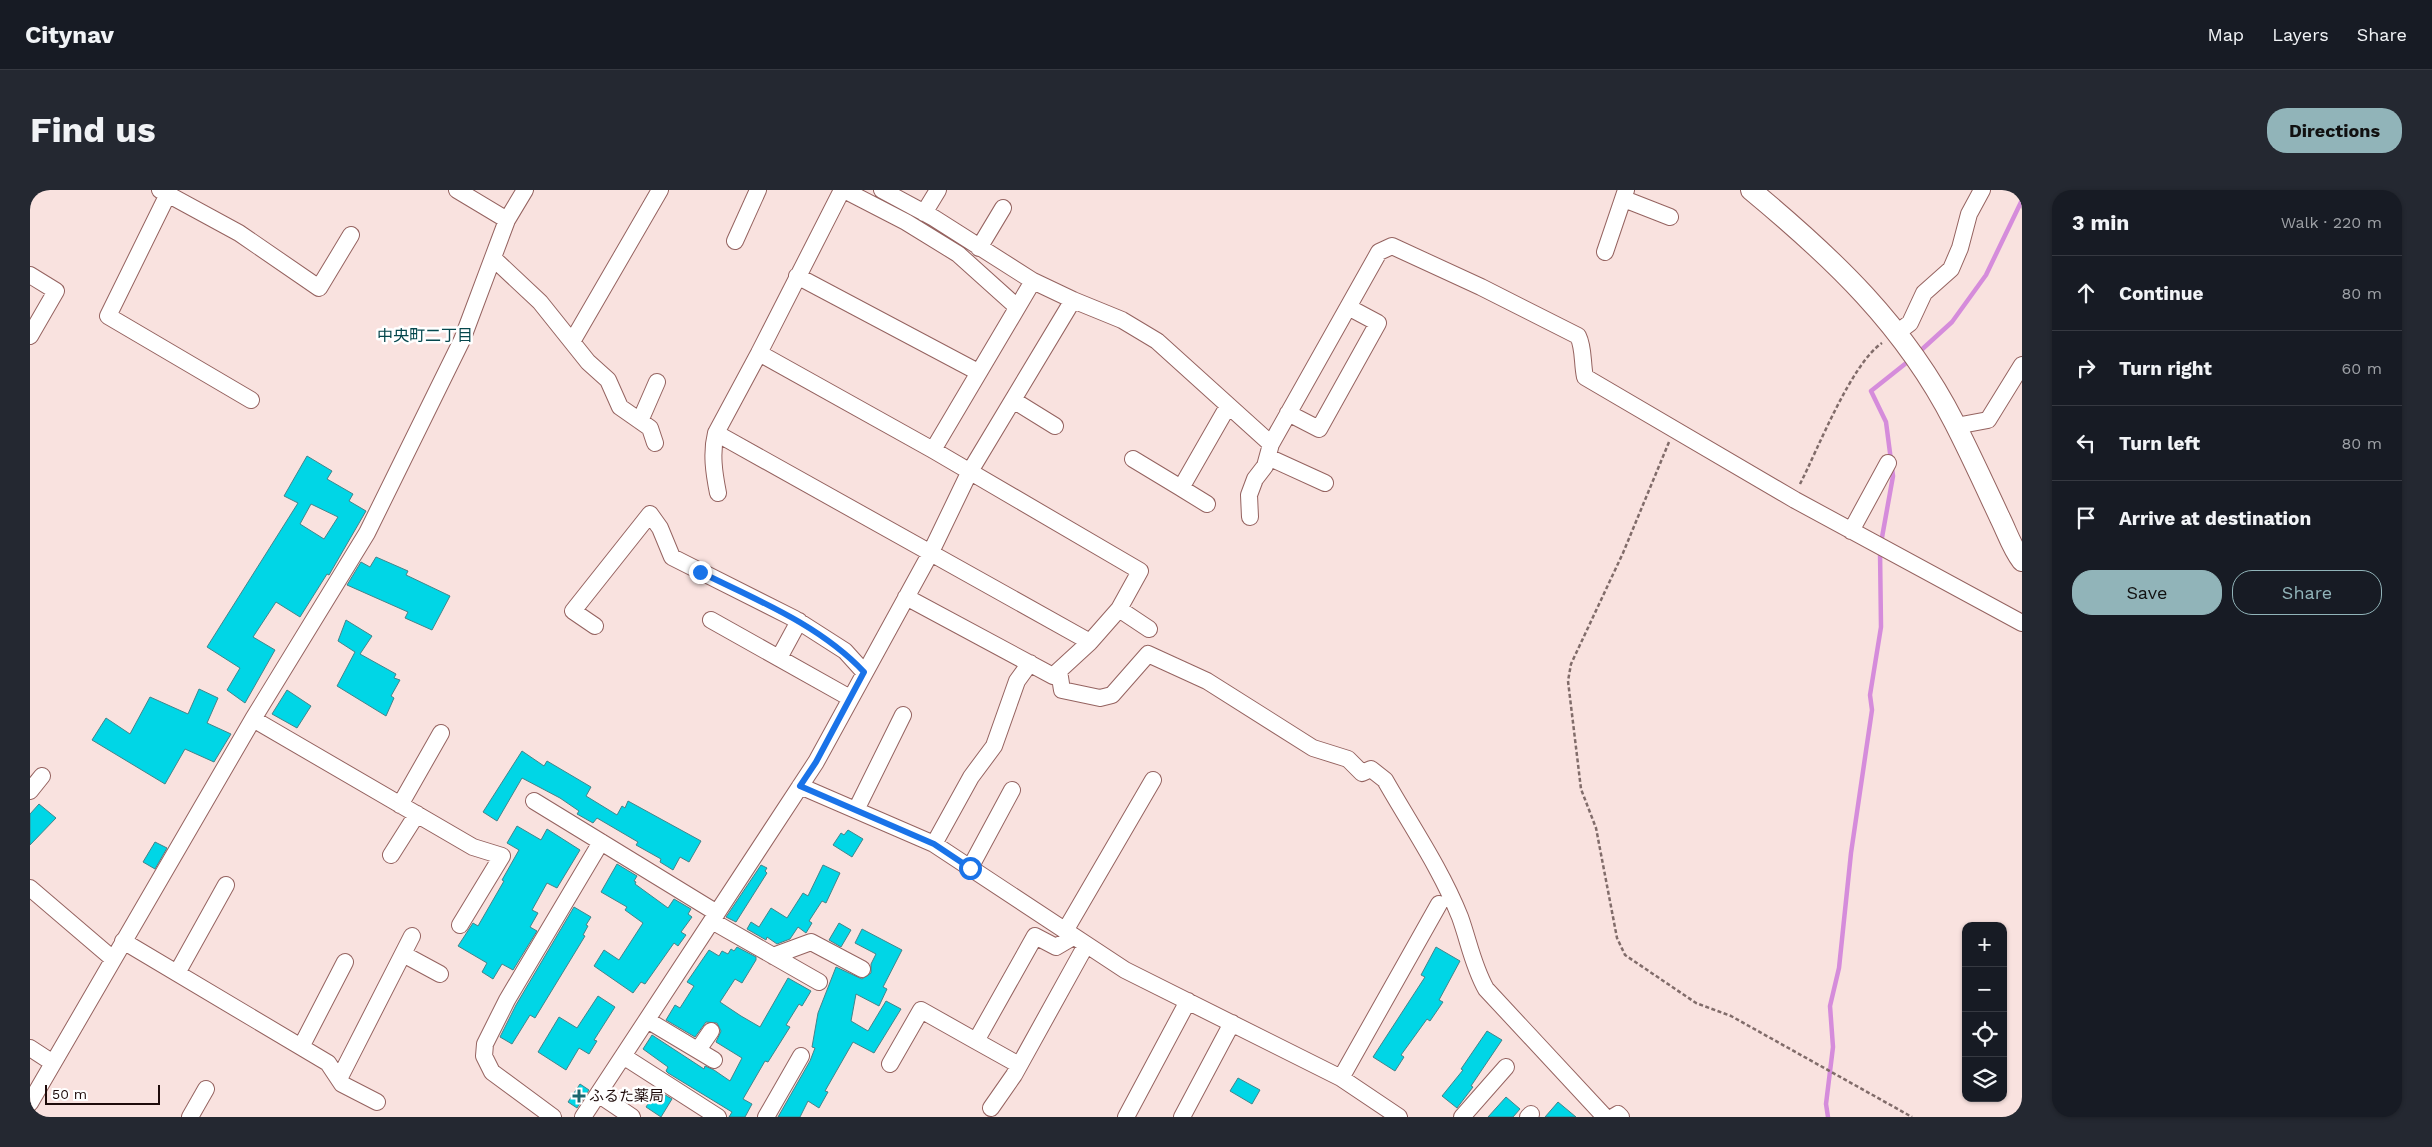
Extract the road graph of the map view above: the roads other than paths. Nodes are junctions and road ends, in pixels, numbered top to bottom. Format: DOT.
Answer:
graph roads {
  1 [pos="457,190"];
  2 [pos="525,190"];
  3 [pos="660,190"];
  4 [pos="758,190"];
  5 [pos="843,190"];
  6 [pos="882,190"];
  7 [pos="938,190"];
  8 [pos="1751,190"];
  9 [pos="1982,190"];
  10 [pos="164,192"];
  11 [pos="1625,194"];
  12 [pos="1003,208"];
  13 [pos="924,213"];
  14 [pos="1670,218"];
  15 [pos="508,220"];
  16 [pos="351,235"];
  17 [pos="735,241"];
  18 [pos="979,248"];
  19 [pos="1606,252"];
  20 [pos="493,258"];
  21 [pos="30,275"];
  22 [pos="797,276"];
  23 [pos="1033,281"];
  24 [pos="1073,300"];
  25 [pos="1017,306"];
  26 [pos="1348,307"];
  27 [pos="1900,335"];
  28 [pos="30,336"];
  29 [pos="573,340"];
  30 [pos="759,353"];
  31 [pos="2022,365"];
  32 [pos="978,372"];
  33 [pos="657,382"];
  34 [pos="251,400"];
  35 [pos="1013,400"];
  36 [pos="1228,406"];
  37 [pos="1288,413"];
  38 [pos="640,421"];
  39 [pos="1055,426"];
  40 [pos="1956,426"];
  41 [pos="716,433"];
  42 [pos="655,443"];
  43 [pos="933,450"];
  44 [pos="1269,450"];
  45 [pos="1133,459"];
  46 [pos="1888,462"];
  47 [pos="969,473"];
  48 [pos="1325,483"];
  49 [pos="1181,488"];
  50 [pos="718,493"];
  51 [pos="1207,504"];
  52 [pos="1250,517"];
  53 [pos="1851,531"];
  54 [pos="930,554"];
  55 [pos="2022,561"];
  56 [pos="906,597"];
  57 [pos="1119,608"];
  58 [pos="711,620"];
  59 [pos="799,622"];
  60 [pos="2022,622"];
  61 [pos="595,626"];
  62 [pos="1149,629"];
  63 [pos="1090,642"];
  64 [pos="779,658"];
  65 [pos="1030,663"];
  66 [pos="1059,671"];
  67 [pos="864,672"];
  68 [pos="850,698"];
  69 [pos="903,715"];
  70 [pos="253,720"];
  71 [pos="440,732"];
  72 [pos="42,776"];
  73 [pos="1153,780"];
  74 [pos="800,786"];
  75 [pos="1012,790"];
  76 [pos="30,791"];
  77 [pos="534,802"];
  78 [pos="400,805"];
  79 [pos="856,810"];
  80 [pos="416,814"];
  81 [pos="601,842"];
  82 [pos="934,844"];
  83 [pos="391,854"];
  84 [pos="970,868"];
  85 [pos="226,885"];
  86 [pos="30,888"];
  87 [pos="1439,904"];
  88 [pos="715,917"];
  89 [pos="460,925"];
  90 [pos="412,936"];
  91 [pos="1075,938"];
  92 [pos="123,941"];
  93 [pos="403,954"];
  94 [pos="773,956"];
  95 [pos="113,959"];
  96 [pos="344,962"];
  97 [pos="862,970"];
  98 [pos="177,973"];
  99 [pos="440,974"];
  100 [pos="818,982"];
  101 [pos="1188,1001"];
  102 [pos="647,1020"];
  103 [pos="1232,1023"];
  104 [pos="711,1031"];
  105 [pos="976,1041"];
  106 [pos="301,1047"];
  107 [pos="30,1048"];
  108 [pos="698,1050"];
  109 [pos="623,1056"];
  110 [pos="801,1056"];
  111 [pos="714,1060"];
  112 [pos="53,1063"];
  113 [pos="890,1064"];
  114 [pos="1019,1065"];
  115 [pos="1506,1067"];
  116 [pos="1341,1078"];
  117 [pos="339,1079"];
  118 [pos="206,1089"];
  119 [pos="598,1094"];
  120 [pos="377,1102"];
  121 [pos="30,1103"];
  122 [pos="991,1108"];
  123 [pos="1377,1111"];
  124 [pos="190,1117"];
  125 [pos="553,1117"];
  126 [pos="583,1117"];
  127 [pos="632,1117"];
  128 [pos="718,1117"];
  129 [pos="766,1117"];
  130 [pos="1126,1117"];
  131 [pos="1182,1117"];
  132 [pos="1399,1117"];
  133 [pos="1462,1117"];
  134 [pos="1605,1117"];
  135 [pos="1613,1117"];
  136 [pos="1621,1117"];
  1 -- 15 [label="street"];
  2 -- 15 [label="street"];
  3 -- 29 [label="street"];
  4 -- 17 [label="street"];
  5 -- 22 [label="street"];
  5 -- 25 [label="street"];
  6 -- 13 [label="street"];
  7 -- 13 [label="street"];
  8 -- 27 [label="street"];
  9 -- 27 [label="street"];
  10 -- 16 [label="street"];
  10 -- 34 [label="street"];
  11 -- 14 [label="street"];
  11 -- 19 [label="street"];
  12 -- 18 [label="street"];
  13 -- 18 [label="street"];
  15 -- 20 [label="street"];
  18 -- 23 [label="street"];
  20 -- 29 [label="street"];
  20 -- 70 [label="street"];
  21 -- 28 [label="street"];
  22 -- 30 [label="street"];
  22 -- 32 [label="street"];
  23 -- 24 [label="street"];
  23 -- 25 [label="street"];
  24 -- 35 [label="street"];
  24 -- 36 [label="street"];
  25 -- 32 [label="street"];
  26 -- 37 [label="street"];
  26 -- 37 [label="street"];
  26 -- 53 [label="street"];
  27 -- 40 [label="street"];
  29 -- 38 [label="street"];
  30 -- 41 [label="street"];
  30 -- 43 [label="street"];
  31 -- 40 [label="street"];
  32 -- 43 [label="street"];
  33 -- 38 [label="street"];
  35 -- 39 [label="street"];
  35 -- 47 [label="street"];
  36 -- 44 [label="street"];
  36 -- 49 [label="street"];
  37 -- 44 [label="street"];
  38 -- 42 [label="street"];
  40 -- 55 [label="street"];
  41 -- 50 [label="street"];
  41 -- 54 [label="street"];
  43 -- 47 [label="street"];
  44 -- 48 [label="street"];
  44 -- 52 [label="street"];
  45 -- 49 [label="street"];
  46 -- 53 [label="street"];
  47 -- 54 [label="street"];
  47 -- 57 [label="street"];
  49 -- 51 [label="street"];
  53 -- 60 [label="street"];
  54 -- 56 [label="street"];
  54 -- 63 [label="street"];
  56 -- 65 [label="street"];
  56 -- 67 [label="street"];
  57 -- 62 [label="street"];
  57 -- 63 [label="street"];
  58 -- 64 [label="street"];
  59 -- 61 [label="street"];
  59 -- 64 [label="street"];
  59 -- 67 [label="street"];
  63 -- 66 [label="street"];
  64 -- 68 [label="street"];
  65 -- 66 [label="street"];
  65 -- 82 [label="street"];
  66 -- 134 [label="street"];
  67 -- 68 [label="street"];
  68 -- 74 [label="street"];
  69 -- 79 [label="street"];
  70 -- 78 [label="street"];
  70 -- 92 [label="street"];
  71 -- 78 [label="street"];
  72 -- 76 [label="street"];
  73 -- 91 [label="street"];
  74 -- 79 [label="street"];
  74 -- 88 [label="street"];
  75 -- 84 [label="street"];
  77 -- 81 [label="street"];
  78 -- 80 [label="street"];
  79 -- 82 [label="street"];
  80 -- 83 [label="street"];
  80 -- 89 [label="street"];
  81 -- 88 [label="street"];
  81 -- 125 [label="street"];
  82 -- 84 [label="street"];
  84 -- 91 [label="street"];
  85 -- 98 [label="street"];
  86 -- 95 [label="street"];
  87 -- 116 [label="street"];
  88 -- 94 [label="street"];
  88 -- 102 [label="street"];
  90 -- 93 [label="street"];
  91 -- 101 [label="street"];
  91 -- 105 [label="street"];
  91 -- 114 [label="street"];
  92 -- 95 [label="street"];
  92 -- 98 [label="street"];
  93 -- 99 [label="street"];
  93 -- 117 [label="street"];
  94 -- 97 [label="street"];
  94 -- 100 [label="street"];
  95 -- 112 [label="street"];
  96 -- 106 [label="street"];
  98 -- 106 [label="street"];
  101 -- 103 [label="street"];
  101 -- 130 [label="street"];
  102 -- 108 [label="street"];
  102 -- 109 [label="street"];
  103 -- 116 [label="street"];
  103 -- 131 [label="street"];
  104 -- 108 [label="street"];
  105 -- 113 [label="street"];
  105 -- 114 [label="street"];
  106 -- 117 [label="street"];
  107 -- 112 [label="street"];
  108 -- 111 [label="street"];
  109 -- 119 [label="street"];
  109 -- 128 [label="street"];
  110 -- 129 [label="street"];
  112 -- 121 [label="street"];
  114 -- 122 [label="street"];
  115 -- 133 [label="street"];
  116 -- 123 [label="street"];
  117 -- 120 [label="street"];
  118 -- 124 [label="street"];
  119 -- 126 [label="street"];
  119 -- 127 [label="street"];
  123 -- 132 [label="street"];
  135 -- 136 [label="street"];
}
